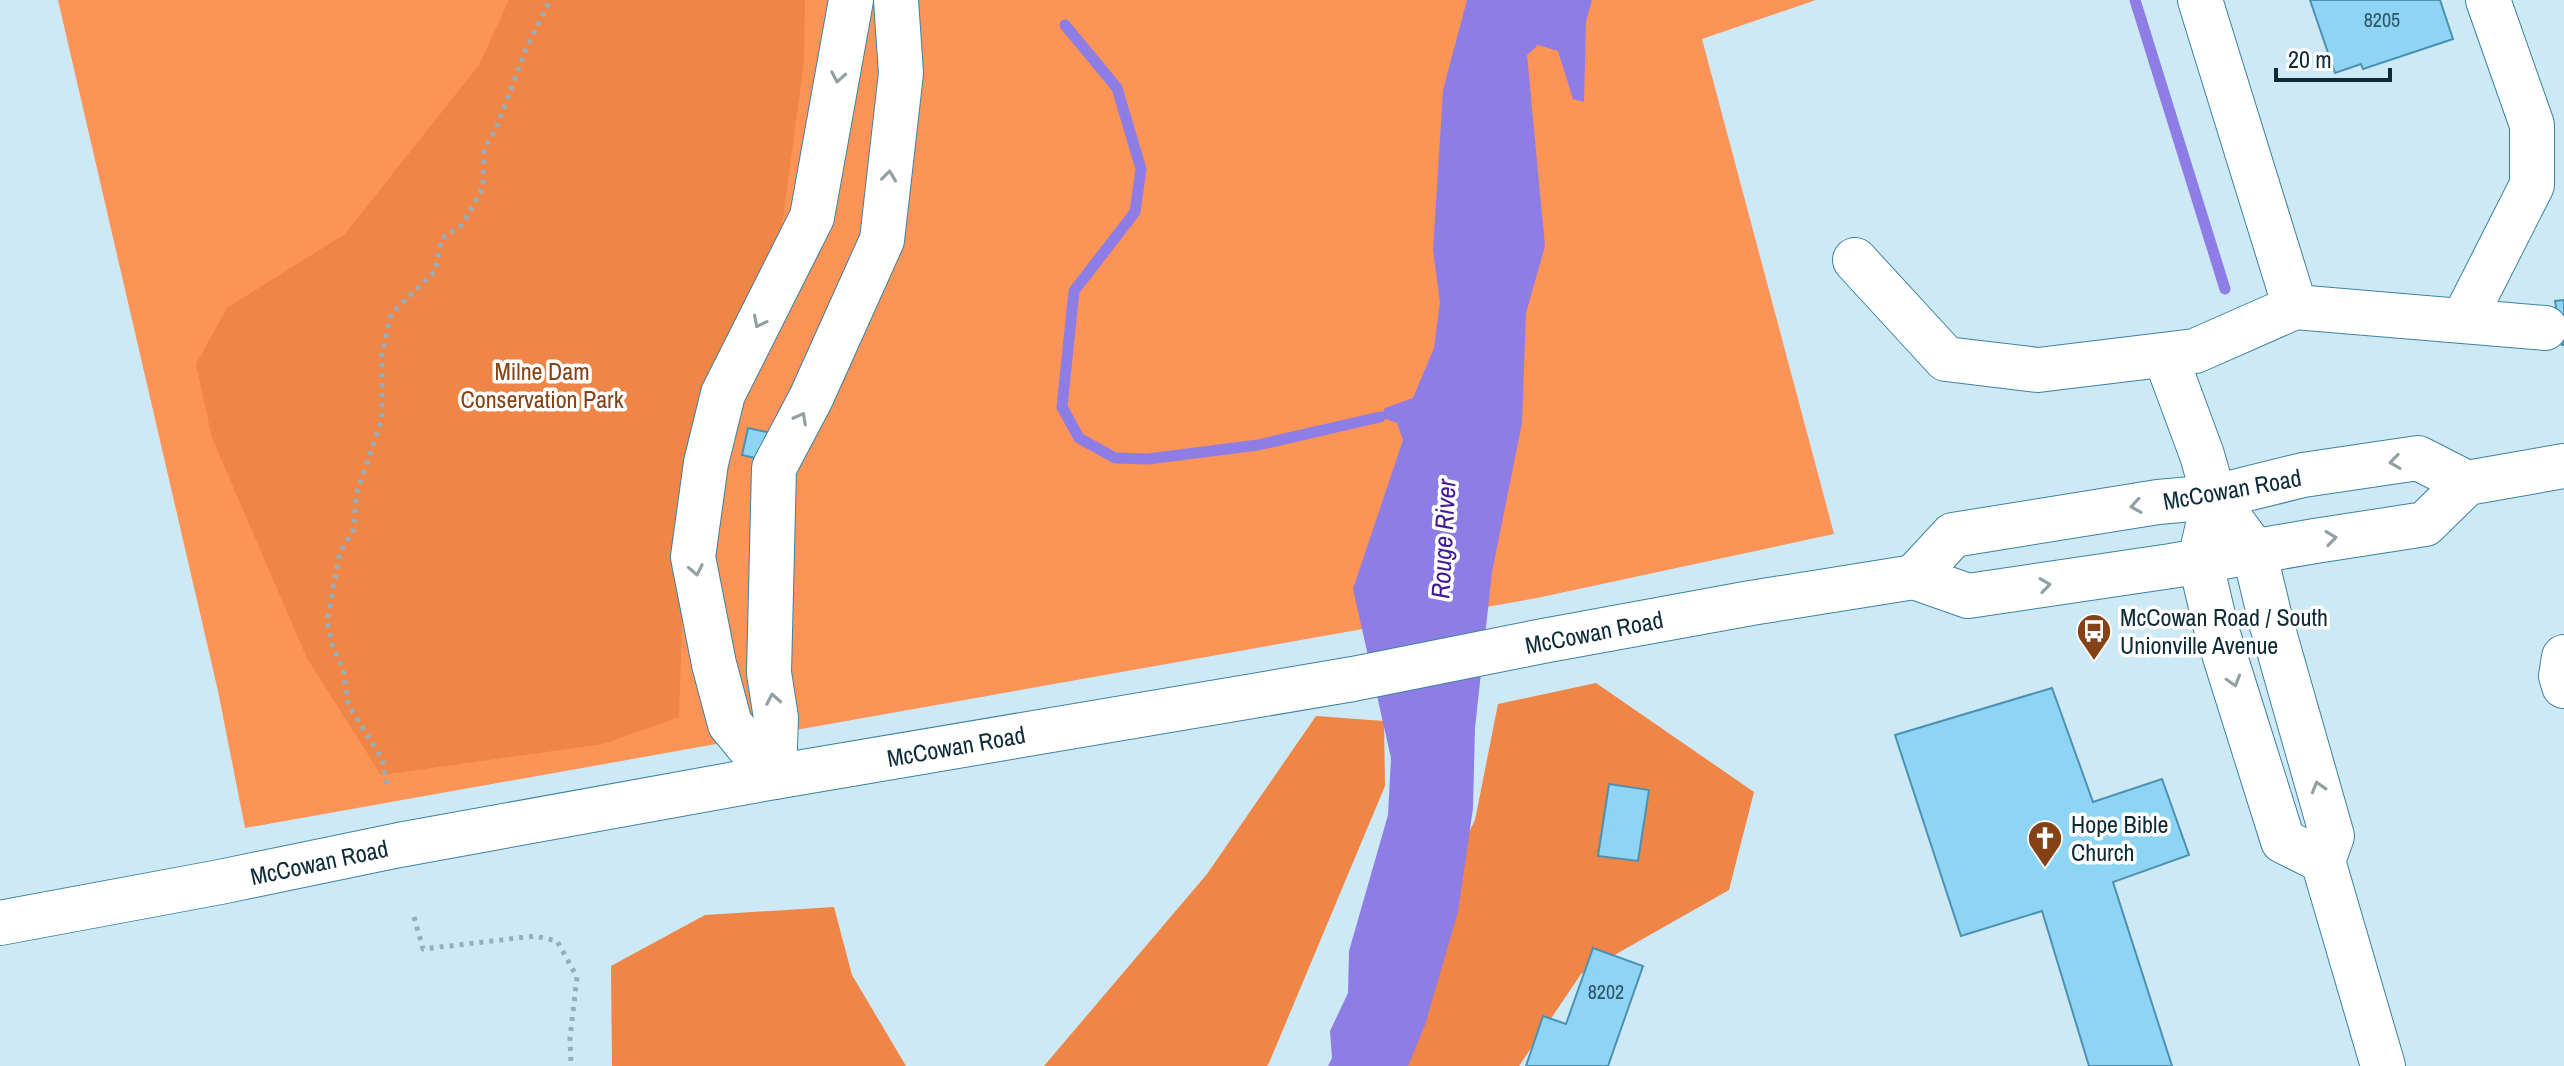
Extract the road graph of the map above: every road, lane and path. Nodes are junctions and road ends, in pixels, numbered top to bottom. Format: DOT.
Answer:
graph roads {
  1 [pos="550,0"];
  2 [pos="851,0"];
  3 [pos="896,0"];
  4 [pos="2200,0"];
  5 [pos="2488,0"];
  6 [pos="1855,260"];
  7 [pos="2295,307"];
  8 [pos="2463,321"];
  9 [pos="2545,328"];
  10 [pos="2165,355"];
  11 [pos="706,463"];
  12 [pos="2564,466"];
  13 [pos="774,468"];
  14 [pos="2467,483"];
  15 [pos="2214,497"];
  16 [pos="2254,551"];
  17 [pos="2200,560"];
  18 [pos="1914,577"];
  19 [pos="2564,657"];
  20 [pos="2564,686"];
  21 [pos="774,777"];
  22 [pos="387,784"];
  23 [pos="2323,861"];
  24 [pos="414,917"];
  25 [pos="0,923"];
  26 [pos="571,1066"];
  27 [pos="2383,1066"];
  1 -- 22 [label="path"];
  2 -- 11 [label="main road, one-way"];
  13 -- 3 [label="main road, one-way"];
  4 -- 7 [label="main road"];
  5 -- 8 [label="main road"];
  6 -- 10 [label="main road"];
  7 -- 8 [label="main road"];
  7 -- 10 [label="main road"];
  8 -- 9 [label="main road"];
  10 -- 15 [label="main road"];
  11 -- 13 [label="main road"];
  11 -- 21 [label="main road, one-way"];
  12 -- 14 [label="main road"];
  21 -- 13 [label="main road, one-way"];
  14 -- 15 [label="main road, McCowan Road, one-way"];
  16 -- 14 [label="main road, McCowan Road, one-way"];
  15 -- 16 [label="main road"];
  15 -- 17 [label="main road"];
  15 -- 18 [label="main road, McCowan Road, one-way"];
  16 -- 17 [label="main road, McCowan Road"];
  23 -- 16 [label="main road, one-way"];
  18 -- 17 [label="main road, McCowan Road, one-way"];
  17 -- 23 [label="main road, one-way"];
  18 -- 21 [label="main road, McCowan Road"];
  19 -- 20 [label="main road"];
  21 -- 25 [label="main road, McCowan Road"];
  23 -- 27 [label="main road"];
  24 -- 26 [label="path"];
}
